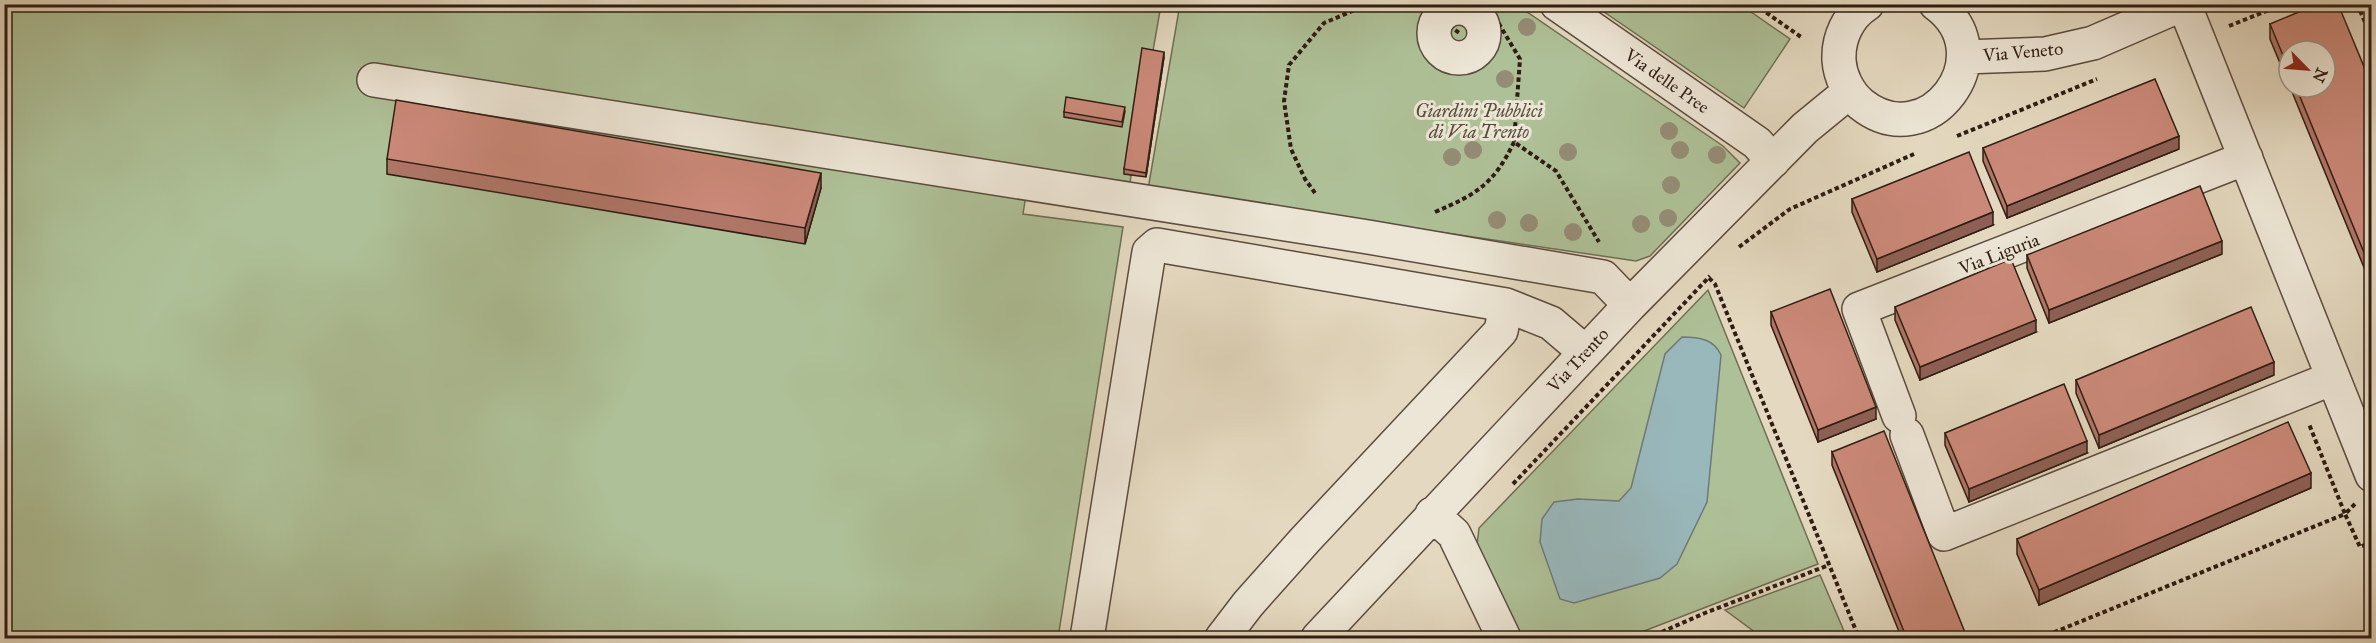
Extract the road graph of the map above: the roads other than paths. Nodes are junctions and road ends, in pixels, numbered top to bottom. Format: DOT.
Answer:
graph roads {
  1 [pos="1557,4"];
  2 [pos="1867,4"];
  3 [pos="1936,4"];
  4 [pos="2183,4"];
  5 [pos="1964,57"];
  6 [pos="374,80"];
  7 [pos="1849,92"];
  8 [pos="2246,158"];
  9 [pos="1773,161"];
  10 [pos="1630,304"];
  11 [pos="1506,305"];
  12 [pos="1586,352"];
  13 [pos="2333,378"];
  14 [pos="2365,439"];
  15 [pos="2372,475"];
  16 [pos="1432,514"];
  17 [pos="1088,639"];
  18 [pos="1222,639"];
  19 [pos="1318,639"];
  20 [pos="1504,639"];
  1 -- 9 [label="street, Via delle Pree"];
  2 -- 7 [label="street"];
  3 -- 5 [label="street"];
  4 -- 5 [label="street, Via Veneto"];
  4 -- 8 [label="street"];
  5 -- 7 [label="street"];
  6 -- 10 [label="street"];
  7 -- 9 [label="street, Via Trento"];
  8 -- 13 [label="street"];
  8 -- 13 [label="street, Via Liguria"];
  9 -- 10 [label="street, Via Trento"];
  10 -- 12 [label="street, Via Trento"];
  11 -- 12 [label="street"];
  11 -- 17 [label="street"];
  11 -- 18 [label="street"];
  12 -- 16 [label="street, Via Trento"];
  13 -- 14 [label="street"];
  14 -- 15 [label="street"];
  16 -- 19 [label="street, Via Trento"];
  16 -- 20 [label="street"];
}
